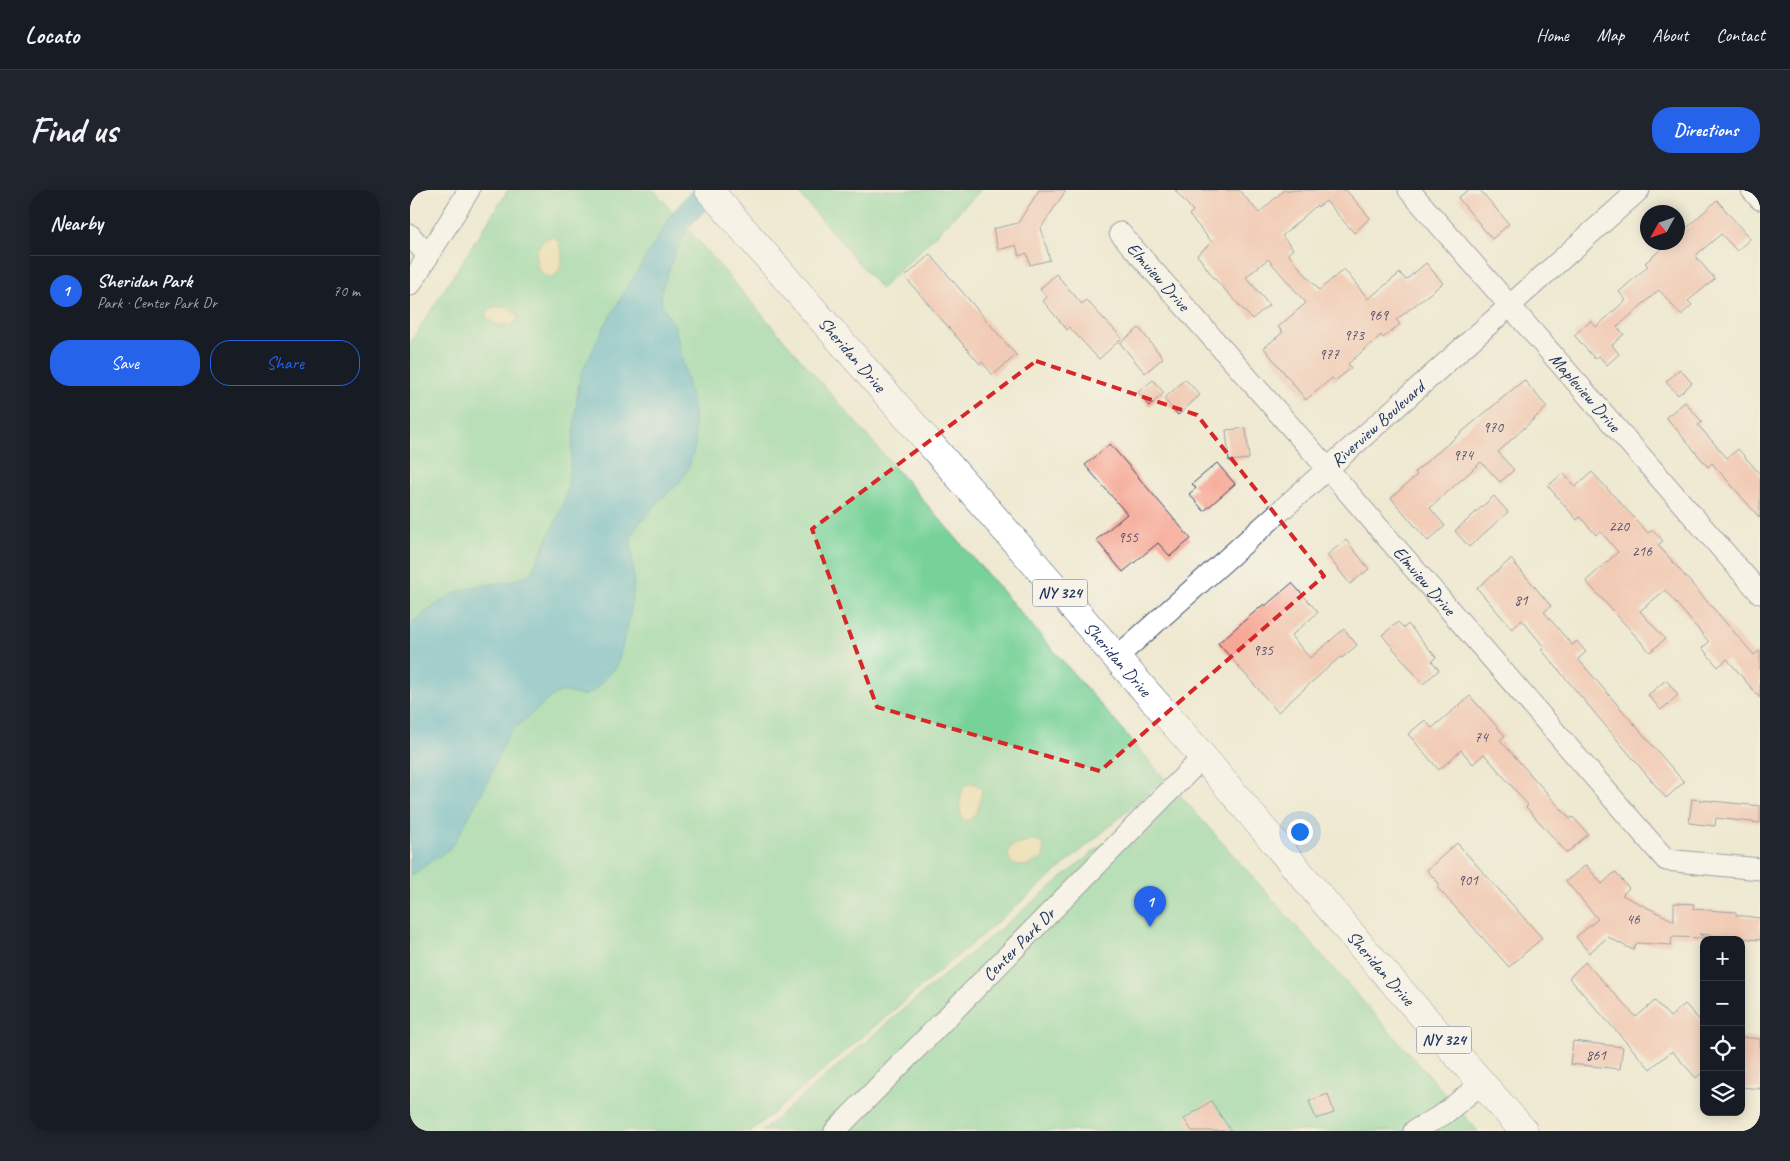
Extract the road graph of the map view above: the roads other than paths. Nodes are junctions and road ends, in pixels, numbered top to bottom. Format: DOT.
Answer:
graph roads {
  1 [pos="469,190"];
  2 [pos="709,190"];
  3 [pos="1408,190"];
  4 [pos="1639,190"];
  5 [pos="1752,190"];
  6 [pos="1760,199"];
  7 [pos="1120,233"];
  8 [pos="410,235"];
  9 [pos="428,256"];
  10 [pos="410,285"];
  11 [pos="1510,305"];
  12 [pos="1327,468"];
  13 [pos="1760,593"];
  14 [pos="1116,658"];
  15 [pos="1203,757"];
  16 [pos="1760,869"];
  17 [pos="1482,1083"];
  18 [pos="835,1131"];
  19 [pos="1414,1131"];
  20 [pos="1524,1131"];
  1 -- 9 [label="street"];
  2 -- 14 [label="main road, Sheridan Drive / NY 324"];
  3 -- 11 [label="street, Mapleview Drive"];
  4 -- 11 [label="street, Riverview Boulevard"];
  5 -- 6 [label="street"];
  7 -- 12 [label="street, Elmview Drive"];
  8 -- 9 [label="street"];
  9 -- 10 [label="street"];
  11 -- 12 [label="street, Riverview Boulevard"];
  11 -- 13 [label="street, Mapleview Drive"];
  12 -- 14 [label="street, Riverview Boulevard"];
  12 -- 16 [label="street, Elmview Drive"];
  14 -- 15 [label="main road, Sheridan Drive / NY 324"];
  15 -- 17 [label="main road, Sheridan Drive / NY 324"];
  15 -- 18 [label="street, Center Park Dr"];
  17 -- 19 [label="street"];
  17 -- 20 [label="main road, Sheridan Drive / NY 324"];
}
